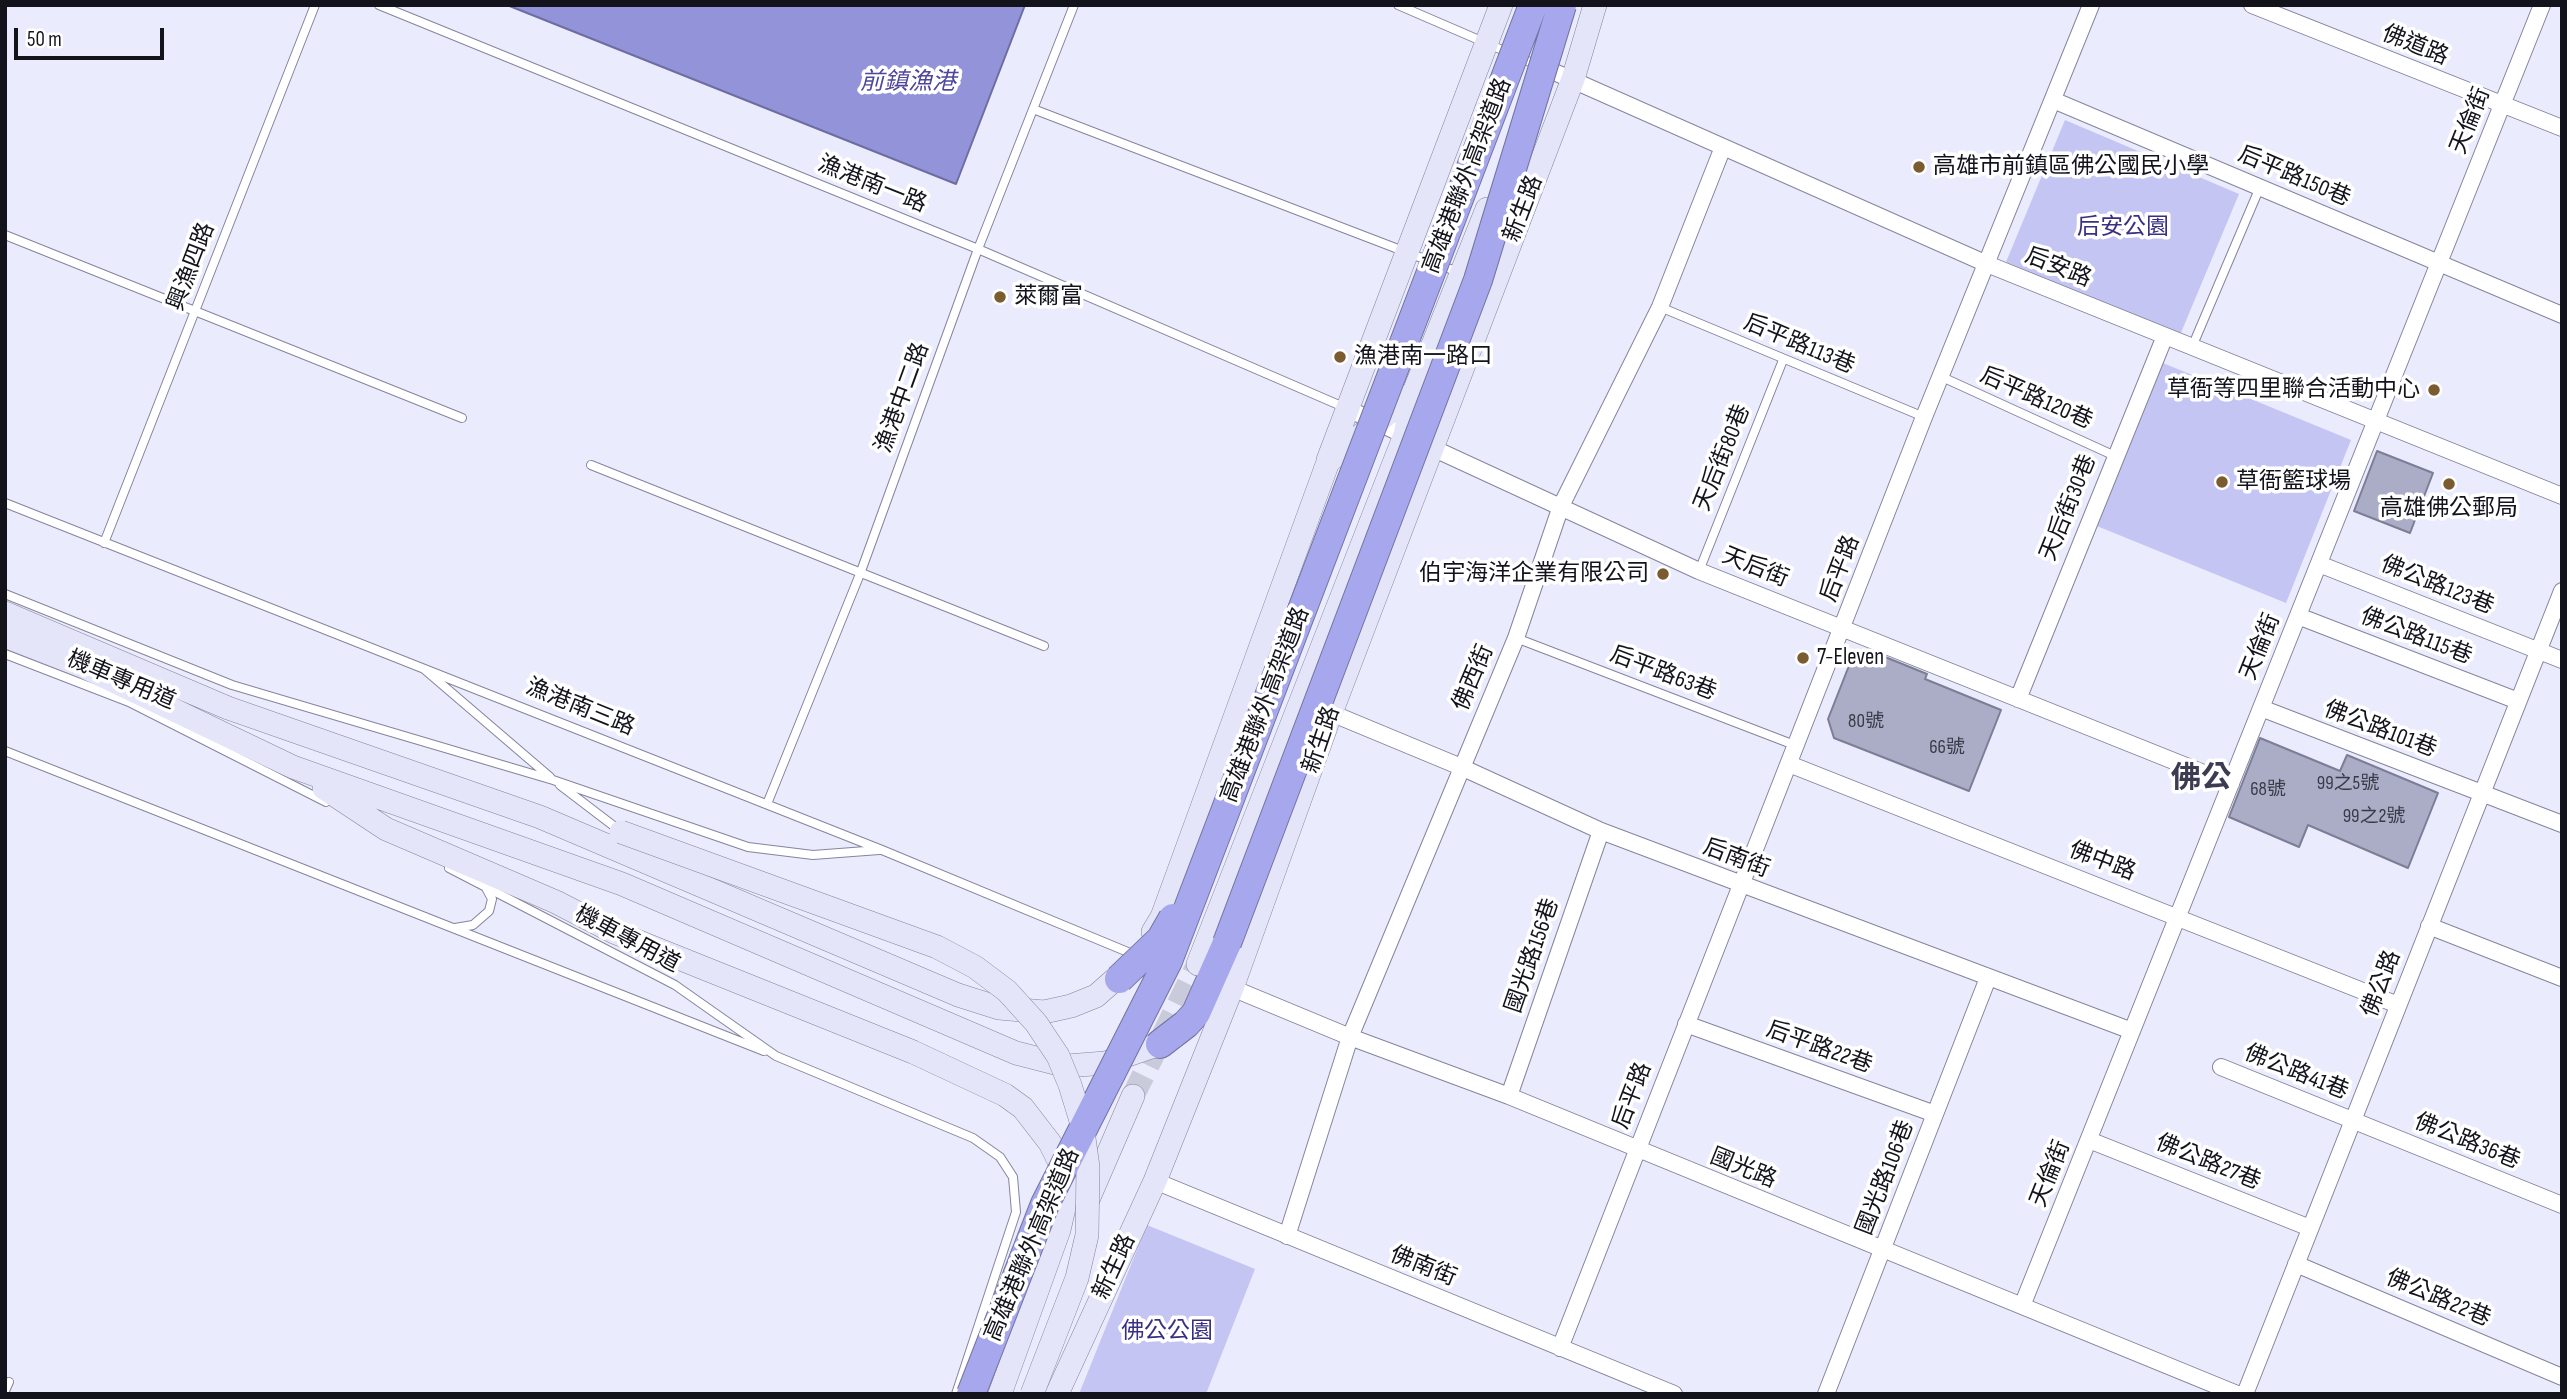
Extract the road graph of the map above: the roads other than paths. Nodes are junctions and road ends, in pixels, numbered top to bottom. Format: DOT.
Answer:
graph roads {
  1 [pos="315,5"];
  2 [pos="379,5"];
  3 [pos="1074,5"];
  4 [pos="1398,5"];
  5 [pos="1501,5"];
  6 [pos="1518,5"];
  7 [pos="1533,5"];
  8 [pos="1549,5"];
  9 [pos="1564,5"];
  10 [pos="1595,5"];
  11 [pos="1604,5"];
  12 [pos="2091,5"];
  13 [pos="2252,5"];
  14 [pos="2542,5"];
  15 [pos="1485,43"];
  16 [pos="1543,67"];
  17 [pos="1573,79"];
  18 [pos="2053,100"];
  19 [pos="2502,105"];
  20 [pos="1033,109"];
  21 [pos="2562,128"];
  22 [pos="1723,147"];
  23 [pos="2260,187"];
  24 [pos="5,235"];
  25 [pos="978,248"];
  26 [pos="1406,251"];
  27 [pos="2439,263"];
  28 [pos="1987,264"];
  29 [pos="1462,273"];
  30 [pos="1660,307"];
  31 [pos="196,309"];
  32 [pos="2562,315"];
  33 [pos="2165,336"];
  34 [pos="2192,347"];
  35 [pos="1783,360"];
  36 [pos="1942,377"];
  37 [pos="1414,392"];
  38 [pos="1348,409"];
  39 [pos="1924,417"];
  40 [pos="462,418"];
  41 [pos="2375,421"];
  42 [pos="1377,422"];
  43 [pos="1405,435"];
  44 [pos="1433,447"];
  45 [pos="2115,456"];
  46 [pos="1328,462"];
  47 [pos="591,465"];
  48 [pos="2562,496"];
  49 [pos="5,503"];
  50 [pos="1562,506"];
  51 [pos="104,544"];
  52 [pos="2319,564"];
  53 [pos="1699,571"];
  54 [pos="860,574"];
  55 [pos="2562,591"];
  56 [pos="5,594"];
  57 [pos="5,613"];
  58 [pos="2298,616"];
  59 [pos="1843,628"];
  60 [pos="5,636"];
  61 [pos="1516,638"];
  62 [pos="1044,646"];
  63 [pos="2538,651"];
  64 [pos="5,654"];
  65 [pos="2562,660"];
  66 [pos="419,664"];
  67 [pos="2018,699"];
  68 [pos="2518,701"];
  69 [pos="2261,708"];
  70 [pos="1331,713"];
  71 [pos="1797,746"];
  72 [pos="5,751"];
  73 [pos="1789,764"];
  74 [pos="1461,766"];
  75 [pos="293,767"];
  76 [pos="553,780"];
  77 [pos="2231,784"];
  78 [pos="2482,794"];
  79 [pos="767,804"];
  80 [pos="540,817"];
  81 [pos="2562,824"];
  82 [pos="1601,831"];
  83 [pos="621,832"];
  84 [pos="882,850"];
  85 [pos="1741,886"];
  86 [pos="485,887"];
  87 [pos="2178,916"];
  88 [pos="2429,926"];
  89 [pos="453,928"];
  90 [pos="1138,956"];
  91 [pos="1198,964"];
  92 [pos="1989,978"];
  93 [pos="2562,978"];
  94 [pos="1119,979"];
  95 [pos="1232,988"];
  96 [pos="2398,1005"];
  97 [pos="1686,1024"];
  98 [pos="2132,1031"];
  99 [pos="1350,1037"];
  100 [pos="1149,1048"];
  101 [pos="776,1056"];
  102 [pos="2221,1067"];
  103 [pos="1133,1096"];
  104 [pos="1508,1096"];
  105 [pos="1935,1114"];
  106 [pos="2355,1121"];
  107 [pos="2089,1140"];
  108 [pos="1636,1151"];
  109 [pos="1155,1181"];
  110 [pos="2562,1205"];
  111 [pos="2310,1228"];
  112 [pos="1287,1236"];
  113 [pos="1883,1249"];
  114 [pos="2296,1264"];
  115 [pos="2022,1306"];
  116 [pos="1560,1348"];
  117 [pos="2562,1377"];
  118 [pos="9,1382"];
  119 [pos="5,1391"];
  120 [pos="956,1394"];
  121 [pos="971,1394"];
  122 [pos="988,1394"];
  123 [pos="1002,1394"];
  124 [pos="1032,1394"];
  125 [pos="1057,1394"];
  126 [pos="1674,1394"];
  127 [pos="1826,1394"];
  128 [pos="2237,1394"];
  129 [pos="2245,1394"];
  1 -- 31 [label="lane, 興漁四路"];
  2 -- 25 [label="lane, 漁港南一路"];
  3 -- 20 [label="lane, 漁港中二路"];
  4 -- 15 [label="lane"];
  5 -- 15 [label="street"];
  6 -- 94 [label="highway, bridge"];
  7 -- 121 [label="highway, 高雄港聯外高架道路, bridge"];
  8 -- 100 [label="highway, 高雄港聯外高架道路"];
  9 -- 16 [label="street, 新生路"];
  9 -- 100 [label="highway, bridge"];
  10 -- 17 [label="street, 新生路"];
  11 -- 17 [label="street, 新生路"];
  12 -- 18 [label="street, 后平路"];
  13 -- 19 [label="street, 佛道路"];
  14 -- 19 [label="street, 天倫街"];
  15 -- 16 [label="lane"];
  15 -- 26 [label="street"];
  16 -- 17 [label="street, 后安路"];
  16 -- 29 [label="street, 新生路"];
  17 -- 22 [label="street, 后安路"];
  17 -- 44 [label="street, 新生路"];
  18 -- 23 [label="street, 后平路150巷"];
  18 -- 28 [label="street, 后平路"];
  19 -- 21 [label="street, 佛道路"];
  19 -- 27 [label="street, 天倫街"];
  20 -- 25 [label="lane, 漁港中二路"];
  20 -- 26 [label="lane"];
  22 -- 28 [label="street, 后安路"];
  22 -- 30 [label="street, 佛西街"];
  23 -- 27 [label="street, 后平路150巷"];
  23 -- 34 [label="lane"];
  24 -- 31 [label="lane"];
  25 -- 38 [label="lane, 漁港南一路"];
  25 -- 54 [label="lane, 漁港中二路"];
  26 -- 29 [label="lane"];
  26 -- 38 [label="street"];
  27 -- 32 [label="street, 后平路150巷"];
  27 -- 41 [label="street, 天倫街"];
  28 -- 33 [label="street, 后安路"];
  28 -- 36 [label="street, 后平路"];
  29 -- 37 [label="street, 新生路"];
  30 -- 35 [label="lane, 后平路113巷"];
  30 -- 50 [label="street, 佛西街"];
  31 -- 40 [label="lane"];
  31 -- 51 [label="lane, 興漁四路"];
  33 -- 34 [label="street, 后安路"];
  33 -- 45 [label="street, 天后街30巷"];
  34 -- 41 [label="street, 后安路"];
  35 -- 39 [label="lane, 后平路113巷"];
  35 -- 53 [label="lane, 天后街80巷"];
  36 -- 39 [label="street, 后平路"];
  36 -- 45 [label="lane, 后平路120巷"];
  37 -- 42 [label="street, 新生路"];
  37 -- 43 [label="street, 新生路"];
  38 -- 42 [label="street, 天后街"];
  38 -- 46 [label="street"];
  39 -- 59 [label="street, 后平路"];
  41 -- 48 [label="street, 后安路"];
  41 -- 52 [label="street, 天倫街"];
  42 -- 43 [label="street, 天后街"];
  42 -- 46 [label="street, 新生路"];
  43 -- 44 [label="street, 天后街"];
  43 -- 91 [label="street, 新生路"];
  44 -- 50 [label="street, 天后街"];
  44 -- 70 [label="street, 新生路"];
  45 -- 67 [label="street, 天后街30巷"];
  46 -- 90 [label="street"];
  47 -- 54 [label="lane"];
  49 -- 51 [label="lane, 漁港南三路"];
  50 -- 53 [label="street, 天后街"];
  50 -- 61 [label="street, 佛西街"];
  51 -- 66 [label="lane, 漁港南三路"];
  52 -- 58 [label="street, 天倫街"];
  52 -- 63 [label="street, 佛公路123巷"];
  53 -- 59 [label="street, 天后街"];
  54 -- 62 [label="lane"];
  54 -- 79 [label="lane, 漁港中二路"];
  55 -- 63 [label="street, 佛公路"];
  56 -- 76 [label="lane, 機車專用道"];
  57 -- 80 [label="street"];
  58 -- 68 [label="street, 佛公路115巷"];
  58 -- 69 [label="street, 天倫街"];
  59 -- 67 [label="street, 天后街"];
  59 -- 71 [label="street, 后平路"];
  60 -- 75 [label="street"];
  61 -- 71 [label="lane, 后平路63巷"];
  61 -- 74 [label="street, 佛西街"];
  63 -- 65 [label="street, 佛公路123巷"];
  63 -- 68 [label="street, 佛公路"];
  64 -- 86 [label="lane, 機車專用道"];
  66 -- 76 [label="lane"];
  66 -- 79 [label="lane, 漁港南三路"];
  67 -- 77 [label="street, 天后街"];
  68 -- 78 [label="street, 佛公路"];
  69 -- 77 [label="street, 天倫街"];
  69 -- 78 [label="street, 佛公路101巷"];
  70 -- 74 [label="street, 后南街"];
  70 -- 95 [label="street, 新生路"];
  71 -- 73 [label="street, 后平路"];
  72 -- 89 [label="lane"];
  73 -- 85 [label="street, 后平路"];
  73 -- 87 [label="street, 佛中路"];
  74 -- 82 [label="street, 后南街"];
  74 -- 99 [label="street, 佛西街"];
  75 -- 100 [label="street"];
  75 -- 123 [label="street"];
  76 -- 83 [label="lane"];
  76 -- 84 [label="lane, 機車專用道"];
  77 -- 87 [label="street, 天倫街"];
  78 -- 81 [label="street, 佛公路101巷"];
  78 -- 88 [label="street, 佛公路"];
  79 -- 84 [label="lane, 漁港南三路"];
  80 -- 83 [label="street"];
  80 -- 94 [label="street"];
  82 -- 85 [label="street, 后南街"];
  82 -- 104 [label="street, 國光路156巷"];
  83 -- 124 [label="street, bridge"];
  84 -- 90 [label="lane, 漁港南三路"];
  85 -- 92 [label="street, 后南街"];
  85 -- 97 [label="street, 后平路"];
  86 -- 89 [label="lane"];
  86 -- 101 [label="lane, 機車專用道"];
  87 -- 96 [label="street, 佛中路"];
  87 -- 98 [label="street, 天倫街"];
  88 -- 93 [label="street"];
  88 -- 96 [label="street, 佛公路"];
  89 -- 101 [label="lane"];
  90 -- 94 [label="street"];
  92 -- 98 [label="street, 后南街"];
  92 -- 105 [label="street, 國光路106巷"];
  95 -- 99 [label="street, 國光路"];
  95 -- 100 [label="street"];
  95 -- 109 [label="street, 新生路"];
  96 -- 106 [label="street, 佛公路"];
  97 -- 105 [label="street, 后平路22巷"];
  97 -- 108 [label="street, 后平路"];
  98 -- 107 [label="street, 天倫街"];
  99 -- 104 [label="street, 國光路"];
  99 -- 112 [label="street, 佛西街"];
  100 -- 122 [label="highway, 高雄港聯外高架道路, bridge"];
  101 -- 120 [label="lane, 機車專用道"];
  102 -- 106 [label="street, 佛公路41巷"];
  103 -- 123 [label="street"];
  104 -- 108 [label="street, 國光路"];
  105 -- 113 [label="street, 國光路106巷"];
  106 -- 110 [label="street, 佛公路36巷"];
  106 -- 111 [label="street, 佛公路"];
  107 -- 111 [label="street, 佛公路27巷"];
  107 -- 115 [label="street, 天倫街"];
  108 -- 113 [label="street, 國光路"];
  108 -- 116 [label="street, 后平路"];
  109 -- 112 [label="street, 佛南街"];
  109 -- 125 [label="street, 新生路"];
  111 -- 114 [label="street, 佛公路"];
  112 -- 116 [label="street, 佛南街"];
  113 -- 115 [label="street, 國光路"];
  113 -- 127 [label="street, 國光路106巷"];
  114 -- 117 [label="street, 佛公路22巷"];
  114 -- 129 [label="street, 佛公路"];
  115 -- 128 [label="street, 國光路"];
  116 -- 126 [label="street, 佛南街"];
  118 -- 119 [label="lane"];
}
